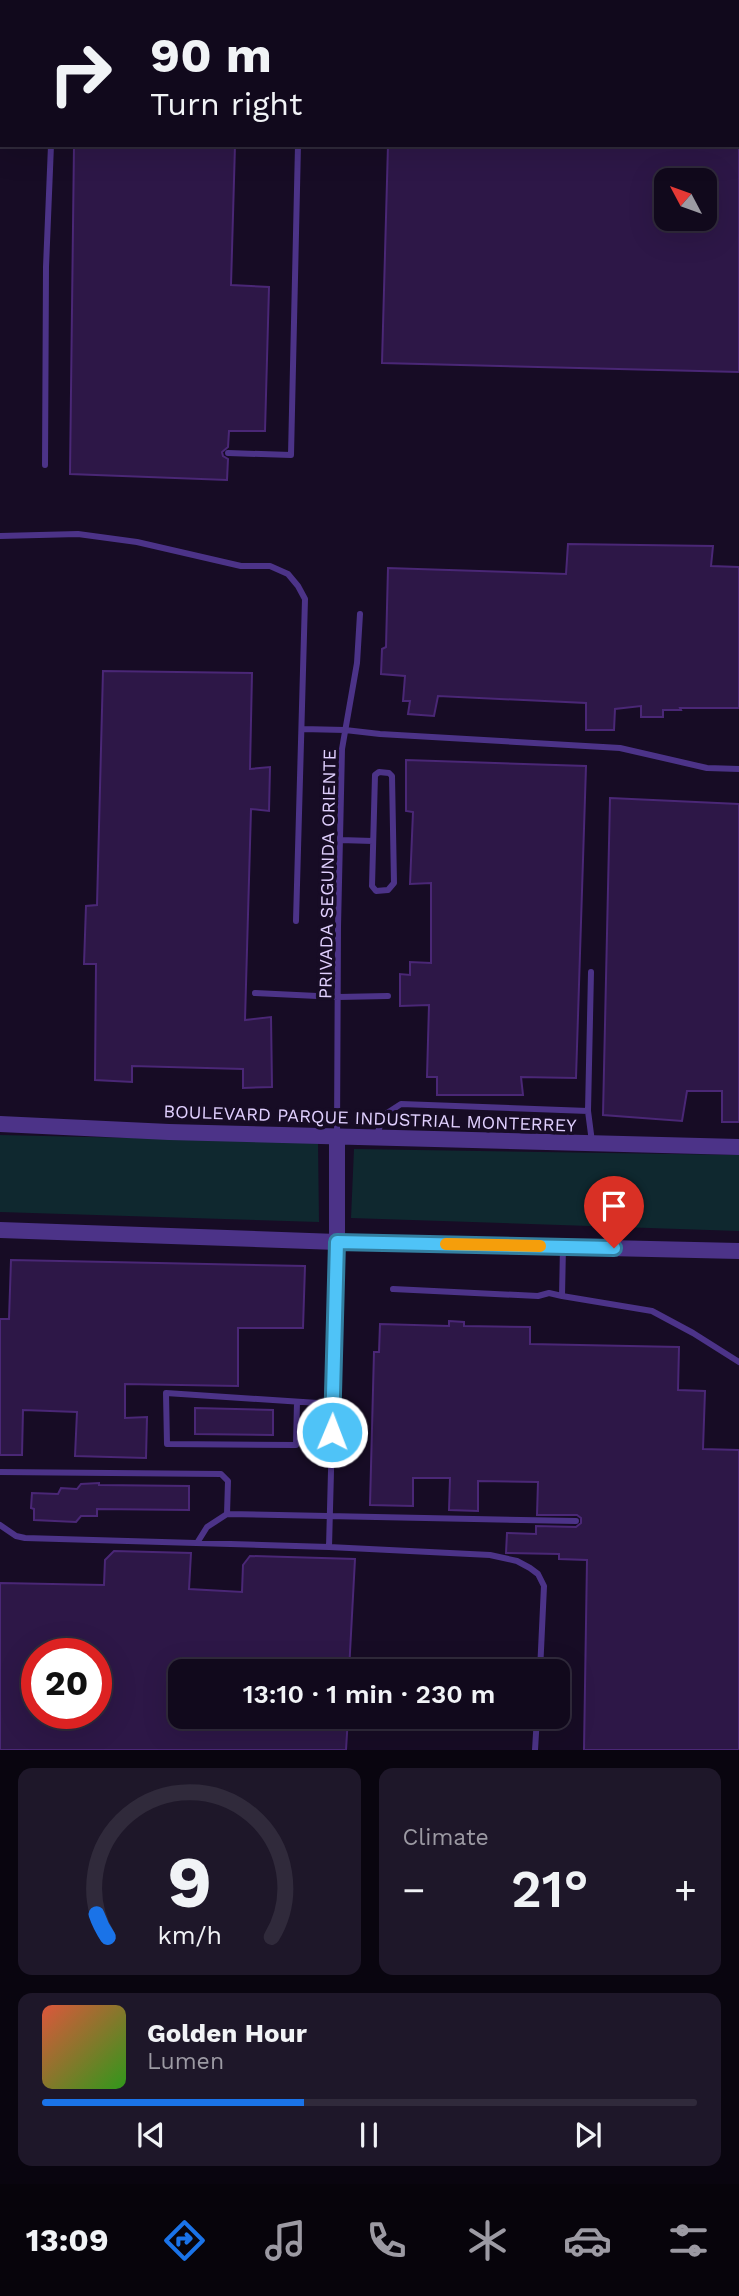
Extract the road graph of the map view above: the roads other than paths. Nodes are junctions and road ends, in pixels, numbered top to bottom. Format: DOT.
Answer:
graph roads {
  1 [pos="51,147"];
  2 [pos="298,147"];
  3 [pos="228,453"];
  4 [pos="45,465"];
  5 [pos="0,536"];
  6 [pos="360,614"];
  7 [pos="302,729"];
  8 [pos="345,730"];
  9 [pos="739,769"];
  10 [pos="340,840"];
  11 [pos="373,841"];
  12 [pos="296,921"];
  13 [pos="592,972"];
  14 [pos="255,993"];
  15 [pos="388,996"];
  16 [pos="338,997"];
  17 [pos="588,1111"];
  18 [pos="0,1124"];
  19 [pos="337,1137"];
  20 [pos="376,1138"];
  21 [pos="593,1144"];
  22 [pos="739,1147"];
  23 [pos="0,1230"];
  24 [pos="337,1242"];
  25 [pos="563,1247"];
  26 [pos="739,1251"];
  27 [pos="393,1289"];
  28 [pos="562,1296"];
  29 [pos="739,1362"];
  30 [pos="297,1402"];
  31 [pos="333,1404"];
  32 [pos="0,1472"];
  33 [pos="227,1514"];
  34 [pos="330,1515"];
  35 [pos="576,1521"];
  36 [pos="0,1525"];
  37 [pos="197,1543"];
  38 [pos="330,1547"];
  39 [pos="541,1659"];
  40 [pos="536,1729"];
  41 [pos="535,1750"];
  1 -- 4 [label="lane"];
  2 -- 3 [label="lane"];
  5 -- 7 [label="lane"];
  6 -- 8 [label="lane, PRIVADA SEGUNDA ORIENTE"];
  7 -- 8 [label="lane"];
  7 -- 12 [label="lane"];
  8 -- 9 [label="lane"];
  8 -- 10 [label="lane, PRIVADA SEGUNDA ORIENTE"];
  10 -- 11 [label="lane"];
  10 -- 16 [label="lane, PRIVADA SEGUNDA ORIENTE"];
  11 -- 11 [label="lane"];
  13 -- 17 [label="lane"];
  14 -- 16 [label="lane"];
  15 -- 16 [label="lane"];
  16 -- 19 [label="lane, PRIVADA SEGUNDA ORIENTE"];
  17 -- 20 [label="lane"];
  17 -- 21 [label="lane"];
  18 -- 19 [label="street, BOULEVARD PARQUE INDUSTRIAL MONTERREY"];
  19 -- 20 [label="street, BOULEVARD PARQUE INDUSTRIAL MONTERREY"];
  19 -- 24 [label="street"];
  20 -- 21 [label="street, BOULEVARD PARQUE INDUSTRIAL MONTERREY"];
  21 -- 22 [label="street, BOULEVARD PARQUE INDUSTRIAL MONTERREY"];
  23 -- 24 [label="street"];
  24 -- 25 [label="street"];
  24 -- 31 [label="lane"];
  25 -- 26 [label="street"];
  25 -- 28 [label="lane"];
  27 -- 28 [label="lane"];
  28 -- 29 [label="lane"];
  30 -- 30 [label="lane"];
  30 -- 31 [label="lane"];
  31 -- 34 [label="lane"];
  32 -- 33 [label="lane"];
  33 -- 34 [label="lane"];
  33 -- 37 [label="lane"];
  34 -- 35 [label="lane"];
  34 -- 38 [label="lane"];
  36 -- 37 [label="lane"];
  37 -- 38 [label="lane"];
  38 -- 39 [label="lane"];
  40 -- 41 [label="lane"];
}
